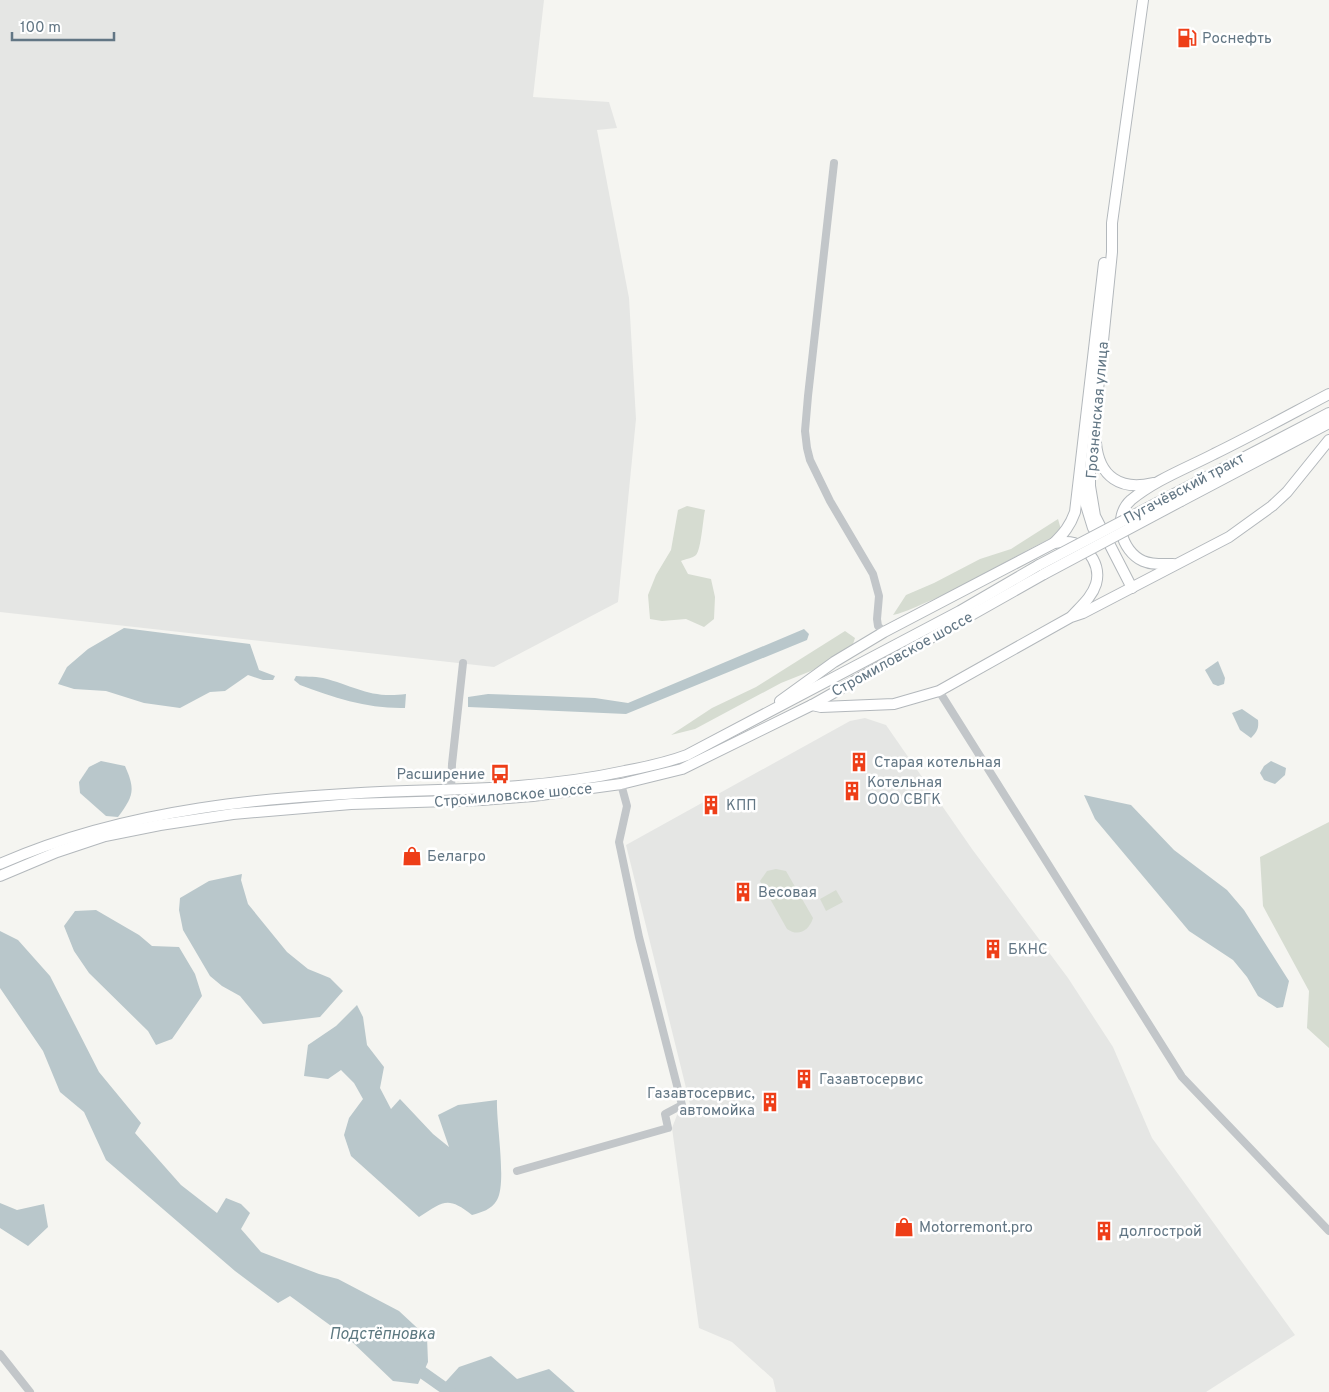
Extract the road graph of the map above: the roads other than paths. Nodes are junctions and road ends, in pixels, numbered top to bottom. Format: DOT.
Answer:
graph roads {
  1 [pos="1143,0"];
  2 [pos="834,163"];
  3 [pos="1112,223"];
  4 [pos="1329,394"];
  5 [pos="1329,413"];
  6 [pos="1329,423"];
  7 [pos="1095,434"];
  8 [pos="1329,440"];
  9 [pos="1080,473"];
  10 [pos="1159,481"];
  11 [pos="1178,498"];
  12 [pos="1054,543"];
  13 [pos="1176,564"];
  14 [pos="1041,570"];
  15 [pos="1132,588"];
  16 [pos="1071,617"];
  17 [pos="884,632"];
  18 [pos="464,664"];
  19 [pos="939,691"];
  20 [pos="812,705"];
  21 [pos="749,723"];
  22 [pos="621,784"];
  23 [pos="451,790"];
  24 [pos="0,864"];
  25 [pos="0,876"];
  26 [pos="517,1171"];
  27 [pos="1329,1231"];
  28 [pos="0,1354"];
  29 [pos="30,1392"];
  1 -- 3 [label="main road, Грозненская улица"];
  2 -- 17 [label="street"];
  3 -- 7 [label="main road, Грозненская улица"];
  3 -- 9 [label="main road, Грозненская улица"];
  4 -- 10 [label="main road"];
  5 -- 11 [label="main road, Пугачёвский тракт"];
  6 -- 11 [label="main road, Пугачёвский тракт"];
  7 -- 10 [label="main road"];
  7 -- 15 [label="main road, Грозненская улица"];
  8 -- 13 [label="main road"];
  9 -- 12 [label="main road, Грозненская улица"];
  9 -- 15 [label="main road"];
  10 -- 13 [label="main road"];
  11 -- 14 [label="main road, Пугачёвский тракт, bridge"];
  12 -- 16 [label="main road"];
  12 -- 17 [label="main road"];
  13 -- 15 [label="main road"];
  14 -- 20 [label="main road, Стромиловское шоссе"];
  14 -- 21 [label="main road, Стромиловское шоссе"];
  15 -- 16 [label="main road"];
  16 -- 19 [label="main road"];
  17 -- 21 [label="main road"];
  18 -- 23 [label="street"];
  19 -- 20 [label="main road"];
  19 -- 27 [label="street"];
  20 -- 22 [label="main road, Стромиловское шоссе"];
  21 -- 23 [label="main road, Стромиловское шоссе"];
  22 -- 25 [label="main road, Стромиловское шоссе"];
  22 -- 26 [label="street"];
  23 -- 24 [label="main road, Стромиловское шоссе"];
  28 -- 29 [label="street"];
}
